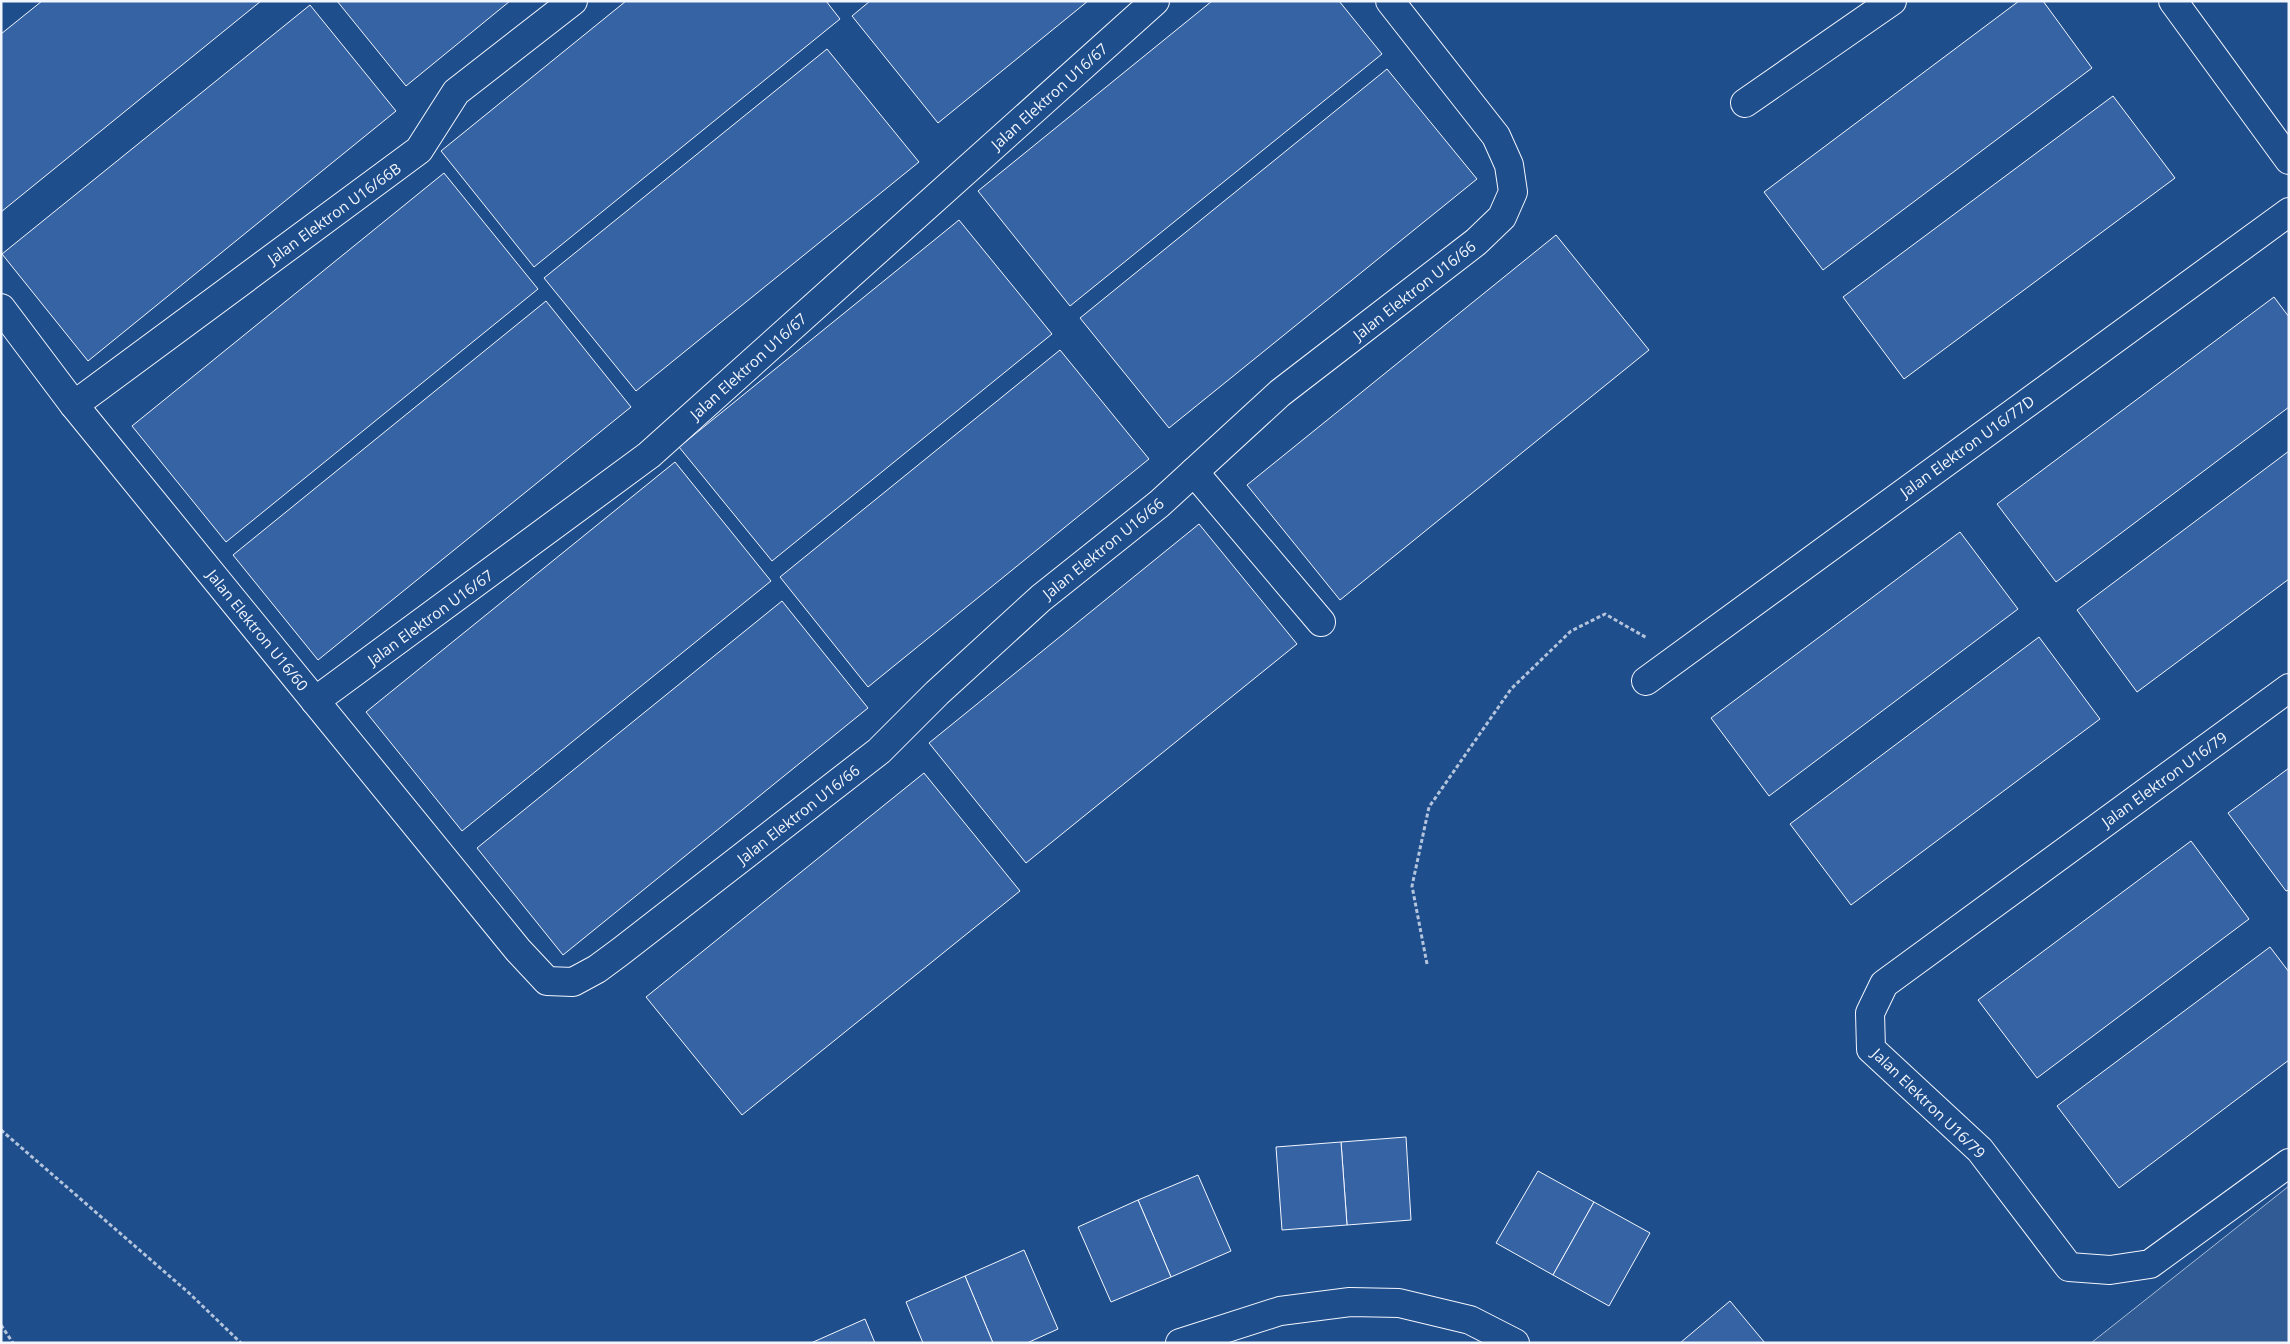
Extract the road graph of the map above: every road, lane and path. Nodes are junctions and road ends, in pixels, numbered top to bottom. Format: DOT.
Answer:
graph roads {
  1 [pos="573,1"];
  2 [pos="1155,1"];
  3 [pos="1892,1"];
  4 [pos="2173,1"];
  5 [pos="1397,10"];
  6 [pos="1745,103"];
  7 [pos="2289,160"];
  8 [pos="2289,212"];
  9 [pos="1,308"];
  10 [pos="74,405"];
  11 [pos="1194,472"];
  12 [pos="1321,622"];
  13 [pos="1678,657"];
  14 [pos="1646,681"];
  15 [pos="2289,688"];
  16 [pos="315,701"];
  17 [pos="518,950"];
  18 [pos="1427,964"];
  19 [pos="1,1130"];
  20 [pos="2289,1163"];
  21 [pos="1,1325"];
  22 [pos="13,1343"];
  23 [pos="241,1343"];
  24 [pos="1180,1343"];
  25 [pos="1515,1343"];
  1 -- 10 [label="street, Jalan Elektron U16/66B"];
  2 -- 16 [label="street, Jalan Elektron U16/67"];
  3 -- 6 [label="street"];
  4 -- 7 [label="street"];
  5 -- 11 [label="street, Jalan Elektron U16/66"];
  8 -- 13 [label="street, Jalan Elektron U16/77D"];
  9 -- 10 [label="street, Jalan Elektron U16/60"];
  10 -- 16 [label="street, Jalan Elektron U16/60"];
  11 -- 12 [label="street"];
  11 -- 17 [label="street, Jalan Elektron U16/66"];
  13 -- 14 [label="street, Jalan Elektron U16/77D"];
  13 -- 18 [label="path"];
  15 -- 20 [label="street, Jalan Elektron U16/79"];
  16 -- 17 [label="street, Jalan Elektron U16/60"];
  19 -- 23 [label="path"];
  21 -- 22 [label="path"];
  24 -- 25 [label="street"];
}
